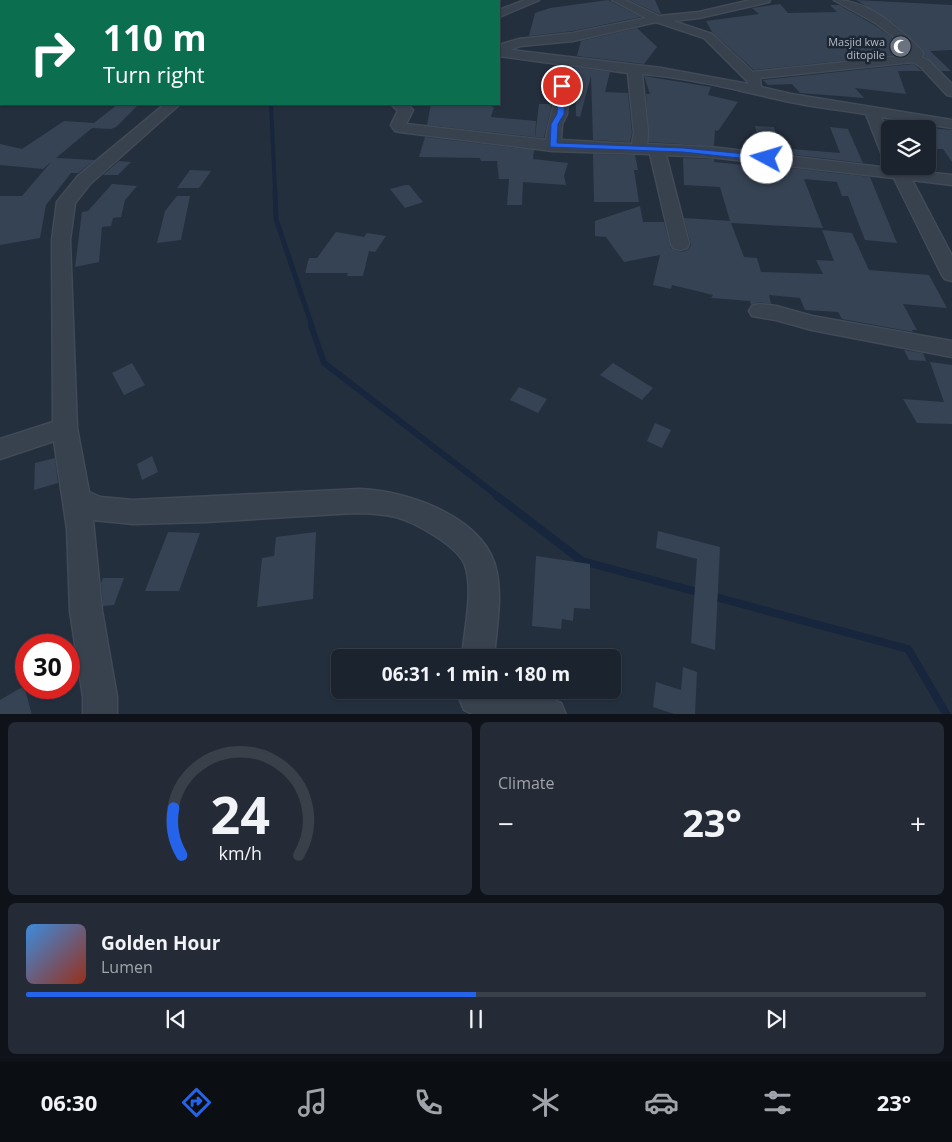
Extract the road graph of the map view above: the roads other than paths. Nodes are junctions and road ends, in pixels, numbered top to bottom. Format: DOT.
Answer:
graph roads {
  1 [pos="534,0"];
  2 [pos="617,0"];
  3 [pos="765,0"];
  4 [pos="839,0"];
  5 [pos="500,14"];
  6 [pos="658,20"];
  7 [pos="500,51"];
  8 [pos="500,51"];
  9 [pos="915,58"];
  10 [pos="563,61"];
  11 [pos="634,70"];
  12 [pos="752,82"];
  13 [pos="952,92"];
  14 [pos="172,105"];
  15 [pos="399,105"];
  16 [pos="872,112"];
  17 [pos="952,124"];
  18 [pos="881,134"];
  19 [pos="553,146"];
  20 [pos="639,149"];
  21 [pos="657,149"];
  22 [pos="881,168"];
  23 [pos="901,175"];
  24 [pos="925,175"];
  25 [pos="952,180"];
  26 [pos="680,244"];
  27 [pos="952,275"];
  28 [pos="759,311"];
  29 [pos="952,349"];
  30 [pos="65,428"];
  31 [pos="0,448"];
  32 [pos="77,500"];
  33 [pos="479,649"];
  34 [pos="475,701"];
  35 [pos="100,714"];
  36 [pos="549,714"];
  1 -- 5 [label="street"];
  2 -- 6 [label="street"];
  3 -- 6 [label="street"];
  4 -- 9 [label="street"];
  6 -- 7 [label="street"];
  6 -- 12 [label="street"];
  8 -- 10 [label="street"];
  9 -- 12 [label="street"];
  9 -- 13 [label="street"];
  10 -- 11 [label="street"];
  10 -- 19 [label="street"];
  11 -- 12 [label="street"];
  11 -- 20 [label="street"];
  12 -- 16 [label="street"];
  14 -- 30 [label="street"];
  15 -- 19 [label="street"];
  16 -- 17 [label="street"];
  16 -- 18 [label="street"];
  19 -- 20 [label="street"];
  20 -- 21 [label="street"];
  21 -- 22 [label="street"];
  21 -- 26 [label="street"];
  23 -- 27 [label="street"];
  24 -- 25 [label="street"];
  28 -- 29 [label="street"];
  30 -- 31 [label="street"];
  30 -- 32 [label="street"];
  32 -- 33 [label="street"];
  32 -- 35 [label="street"];
  34 -- 36 [label="street"];
}
